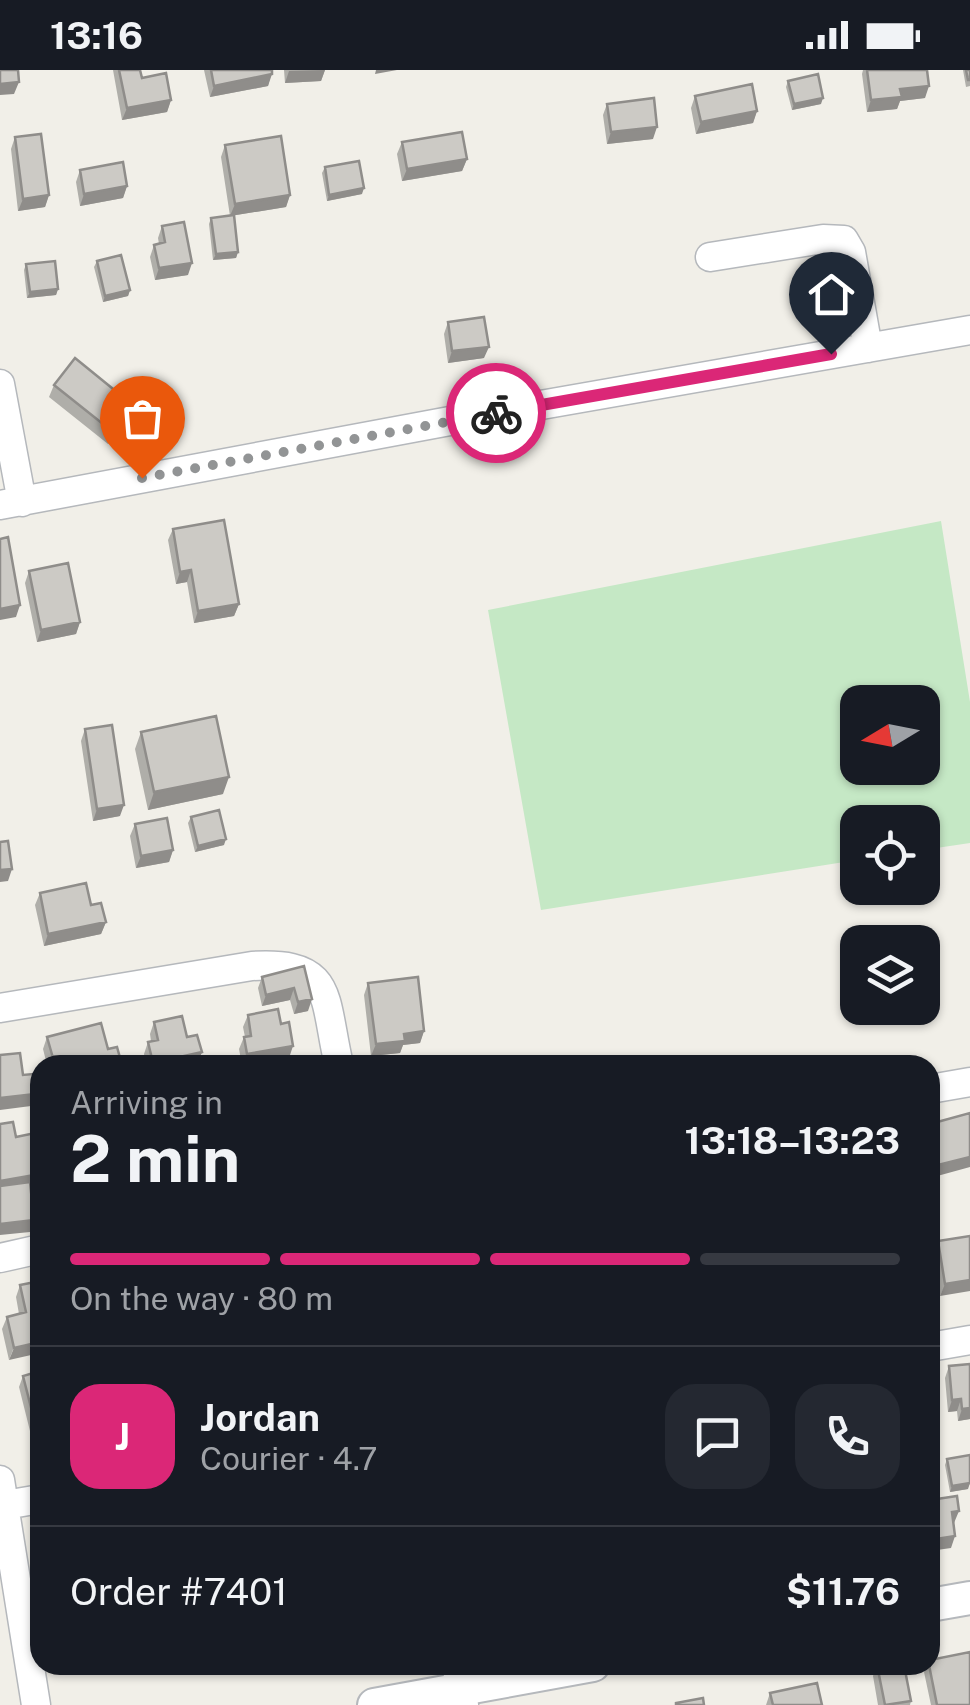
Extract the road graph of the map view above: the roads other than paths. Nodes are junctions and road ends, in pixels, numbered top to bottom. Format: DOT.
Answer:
graph roads {
  1 [pos="710,257"];
  2 [pos="970,330"];
  3 [pos="868,348"];
  4 [pos="0,384"];
  5 [pos="11,503"];
  6 [pos="0,1008"];
  7 [pos="337,1055"];
  8 [pos="970,1082"];
  9 [pos="940,1088"];
  10 [pos="30,1251"];
  11 [pos="0,1258"];
  12 [pos="970,1340"];
  13 [pos="940,1345"];
  14 [pos="2,1492"];
  15 [pos="30,1497"];
  16 [pos="970,1598"];
  17 [pos="940,1603"];
  18 [pos="30,1667"];
  19 [pos="31,1675"];
  20 [pos="530,1675"];
  21 [pos="460,1686"];
  22 [pos="36,1705"];
  23 [pos="374,1705"];
  1 -- 3 [label="street"];
  2 -- 3 [label="street"];
  3 -- 5 [label="street"];
  4 -- 5 [label="street"];
  6 -- 7 [label="street"];
  8 -- 9 [label="street"];
  10 -- 11 [label="street"];
  12 -- 13 [label="street"];
  14 -- 15 [label="street"];
  14 -- 18 [label="street"];
  16 -- 17 [label="street"];
  19 -- 22 [label="street"];
  20 -- 21 [label="street"];
  21 -- 23 [label="street"];
}
